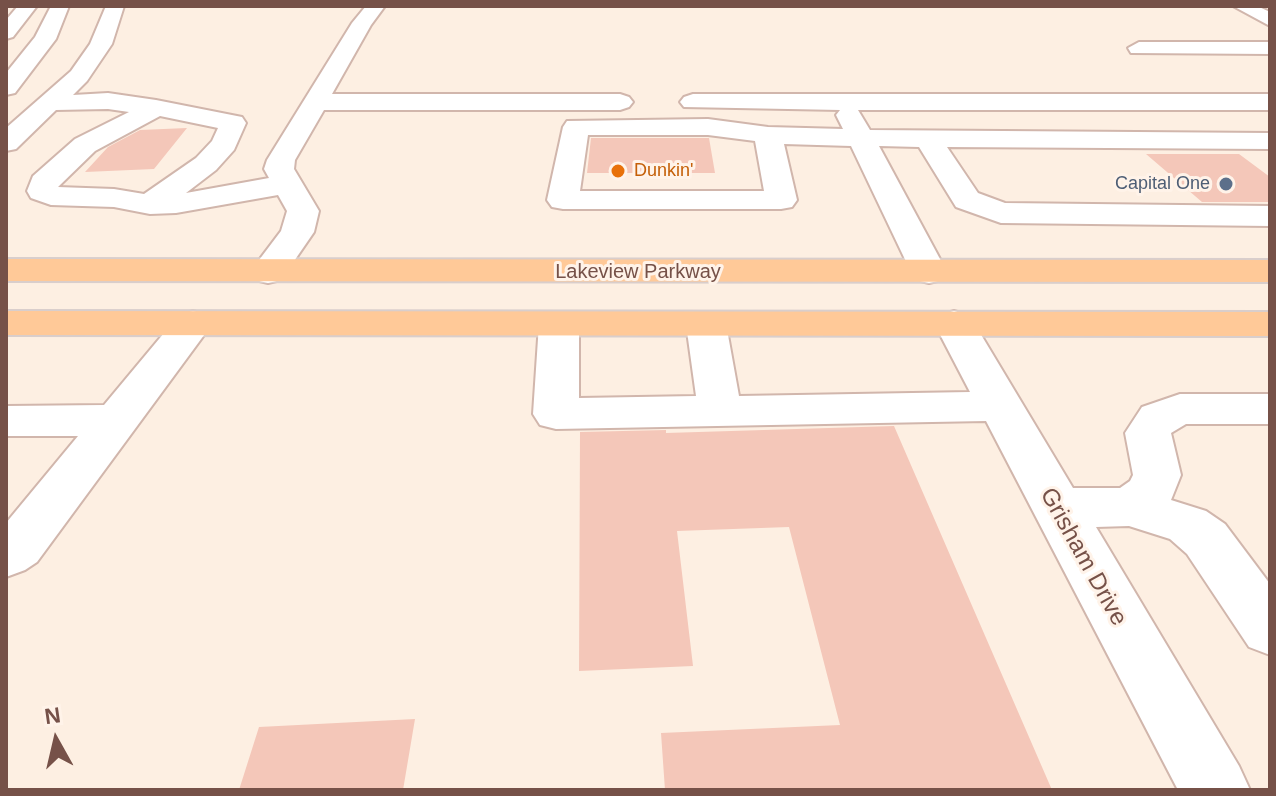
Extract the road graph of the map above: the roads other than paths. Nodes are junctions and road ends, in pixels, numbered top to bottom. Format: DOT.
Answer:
graph roads {
  1 [pos="28,6"];
  2 [pos="60,6"];
  3 [pos="115,6"];
  4 [pos="376,6"];
  5 [pos="1242,6"];
  6 [pos="1270,20"];
  7 [pos="6,33"];
  8 [pos="1139,48"];
  9 [pos="1270,48"];
  10 [pos="16,64"];
  11 [pos="6,88"];
  12 [pos="314,102"];
  13 [pos="844,102"];
  14 [pos="1219,102"];
  15 [pos="1270,102"];
  16 [pos="52,103"];
  17 [pos="156,108"];
  18 [pos="622,114"];
  19 [pos="768,135"];
  20 [pos="859,138"];
  21 [pos="927,138"];
  22 [pos="1270,139"];
  23 [pos="6,143"];
  24 [pos="287,184"];
  25 [pos="150,205"];
  26 [pos="1270,216"];
  27 [pos="6,270"];
  28 [pos="1270,271"];
  29 [pos="268,272"];
  30 [pos="929,272"];
  31 [pos="6,323"];
  32 [pos="193,323"];
  33 [pos="954,323"];
  34 [pos="559,324"];
  35 [pos="706,324"];
  36 [pos="1270,324"];
  37 [pos="999,406"];
  38 [pos="1270,409"];
  39 [pos="720,411"];
  40 [pos="116,420"];
  41 [pos="6,421"];
  42 [pos="1129,507"];
  43 [pos="1055,508"];
  44 [pos="6,555"];
  45 [pos="1270,629"];
  46 [pos="1215,790"];
  1 -- 7 [label="street"];
  2 -- 10 [label="street"];
  3 -- 16 [label="street"];
  4 -- 12 [label="street"];
  5 -- 6 [label="street"];
  8 -- 9 [label="street"];
  10 -- 11 [label="street"];
  12 -- 18 [label="street"];
  12 -- 24 [label="street"];
  13 -- 14 [label="street"];
  13 -- 18 [label="street"];
  13 -- 20 [label="street"];
  14 -- 15 [label="street"];
  14 -- 22 [label="street"];
  16 -- 17 [label="street"];
  16 -- 23 [label="street"];
  17 -- 25 [label="street"];
  17 -- 25 [label="street"];
  18 -- 19 [label="street"];
  18 -- 19 [label="street"];
  19 -- 20 [label="street"];
  20 -- 21 [label="street"];
  20 -- 30 [label="street"];
  21 -- 22 [label="street"];
  21 -- 26 [label="street"];
  24 -- 25 [label="street"];
  24 -- 29 [label="street"];
  27 -- 29 [label="main road, Lakeview Parkway"];
  28 -- 30 [label="main road, Lakeview Parkway"];
  29 -- 30 [label="main road, Lakeview Parkway"];
  30 -- 33 [label="main road"];
  31 -- 32 [label="main road"];
  32 -- 34 [label="main road"];
  32 -- 40 [label="street"];
  33 -- 35 [label="main road"];
  33 -- 36 [label="main road"];
  33 -- 37 [label="street, Grisham Drive"];
  34 -- 35 [label="main road"];
  34 -- 39 [label="street"];
  35 -- 39 [label="street"];
  37 -- 39 [label="street"];
  37 -- 43 [label="street, Grisham Drive"];
  38 -- 42 [label="street"];
  40 -- 41 [label="street"];
  40 -- 44 [label="street"];
  42 -- 43 [label="street"];
  42 -- 45 [label="street"];
  43 -- 46 [label="street, Grisham Drive"];
}
